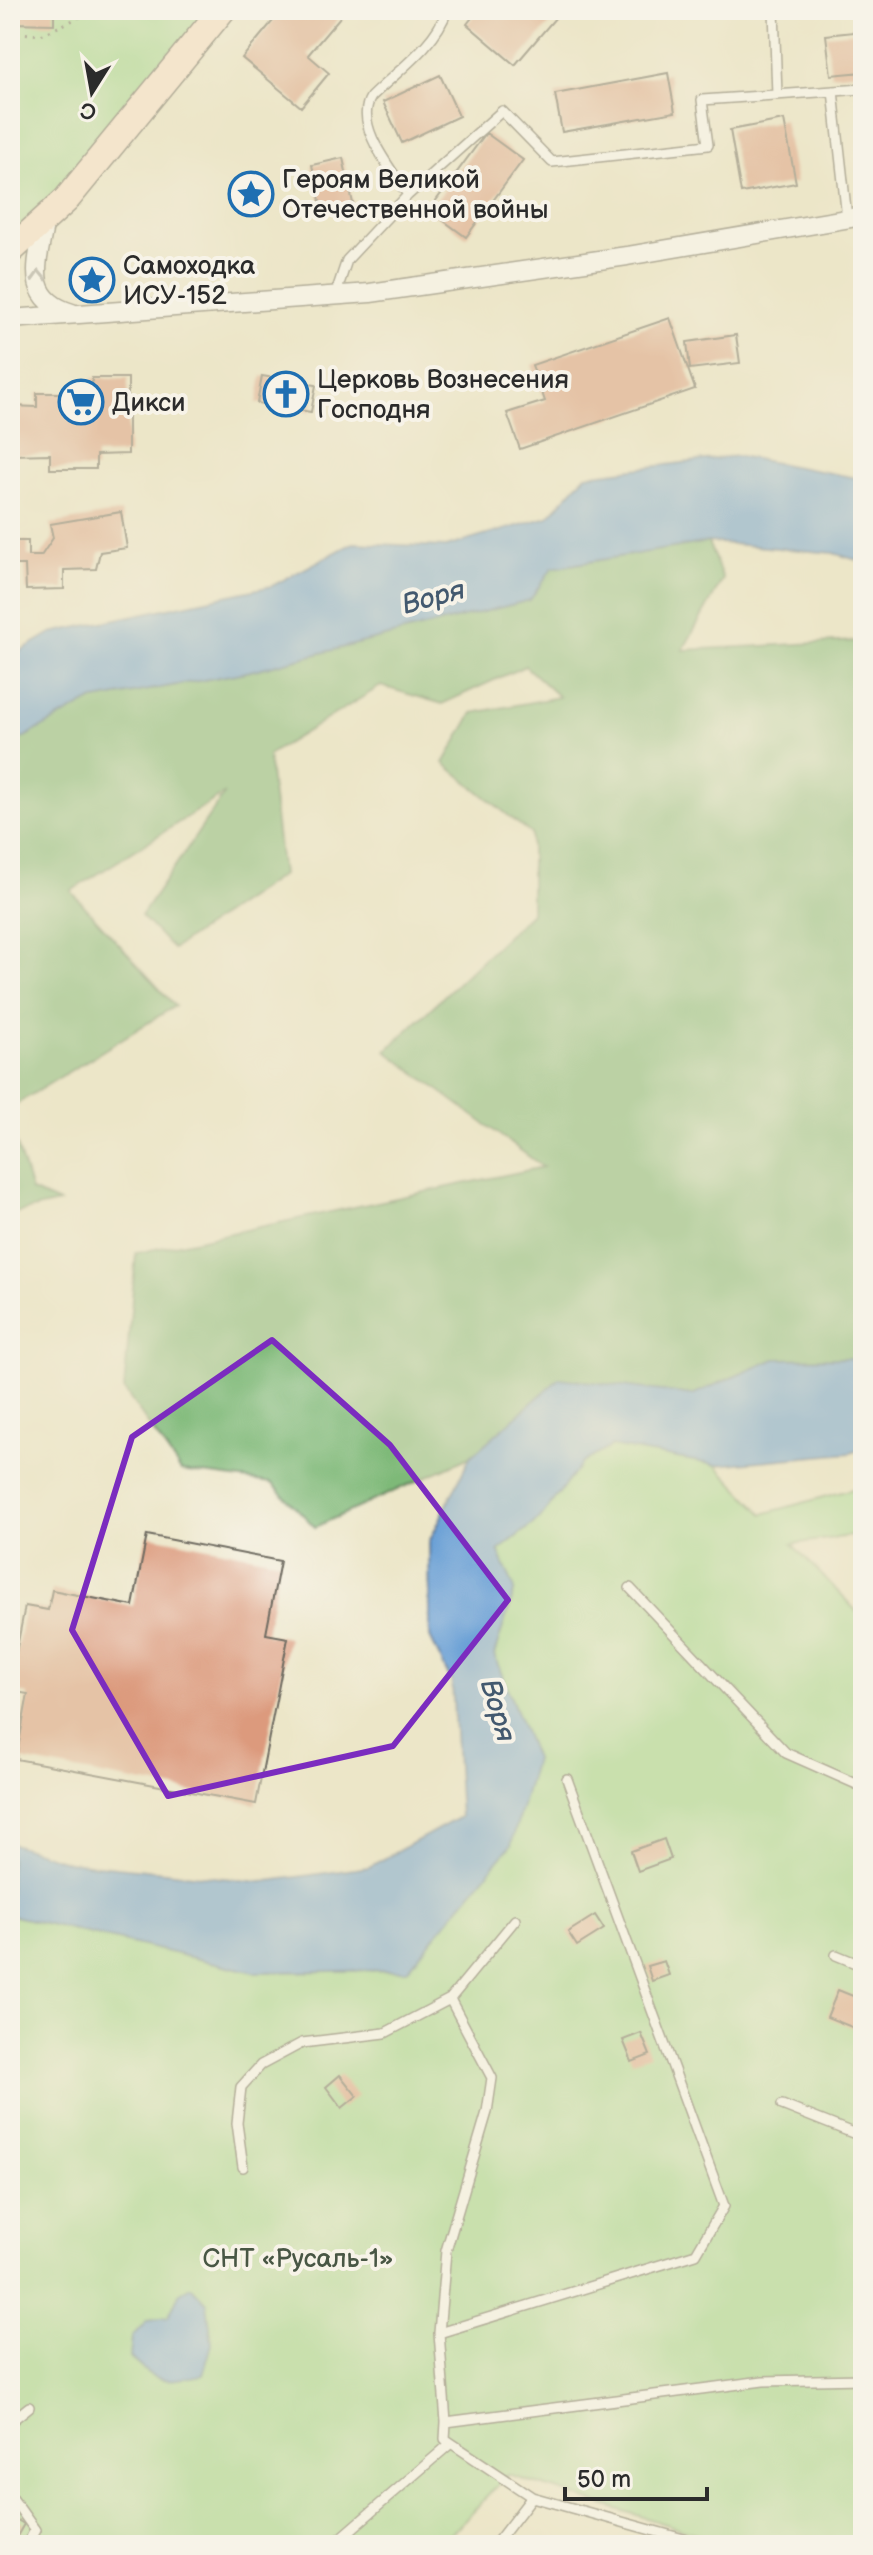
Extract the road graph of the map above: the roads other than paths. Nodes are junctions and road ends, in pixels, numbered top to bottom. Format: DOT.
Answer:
graph roads {
  1 [pos="222,10"];
  2 [pos="447,10"];
  3 [pos="774,10"];
  4 [pos="863,89"];
  5 [pos="833,91"];
  6 [pos="777,95"];
  7 [pos="408,195"];
  8 [pos="855,217"];
  9 [pos="45,219"];
  10 [pos="10,251"];
  11 [pos="335,296"];
  12 [pos="75,314"];
  13 [pos="10,319"];
  14 [pos="630,1588"];
  15 [pos="567,1779"];
  16 [pos="863,1787"];
  17 [pos="515,1920"];
  18 [pos="836,1955"];
  19 [pos="863,1966"];
  20 [pos="450,1999"];
  21 [pos="782,2105"];
  22 [pos="863,2137"];
  23 [pos="243,2167"];
  24 [pos="439,2333"];
  25 [pos="863,2379"];
  26 [pos="29,2407"];
  27 [pos="10,2422"];
  28 [pos="446,2422"];
  29 [pos="451,2443"];
  30 [pos="10,2495"];
  31 [pos="532,2497"];
  32 [pos="27,2545"];
  33 [pos="333,2545"];
  34 [pos="495,2545"];
  35 [pos="705,2545"];
  1 -- 9 [label="main road"];
  2 -- 7 [label="lane"];
  3 -- 6 [label="lane"];
  4 -- 5 [label="lane"];
  5 -- 6 [label="lane"];
  5 -- 8 [label="lane"];
  6 -- 7 [label="lane"];
  7 -- 11 [label="lane"];
  8 -- 11 [label="street"];
  9 -- 10 [label="main road"];
  12 -- 9 [label="street, one-way"];
  11 -- 12 [label="street"];
  12 -- 13 [label="street"];
  14 -- 16 [label="lane"];
  15 -- 24 [label="lane"];
  17 -- 20 [label="lane"];
  18 -- 19 [label="lane"];
  20 -- 23 [label="lane"];
  20 -- 24 [label="lane"];
  21 -- 22 [label="lane"];
  24 -- 28 [label="lane"];
  25 -- 28 [label="lane"];
  26 -- 27 [label="lane"];
  28 -- 29 [label="lane"];
  29 -- 31 [label="lane"];
  29 -- 33 [label="lane"];
  30 -- 32 [label="lane"];
  31 -- 34 [label="lane"];
  31 -- 35 [label="lane"];
}
